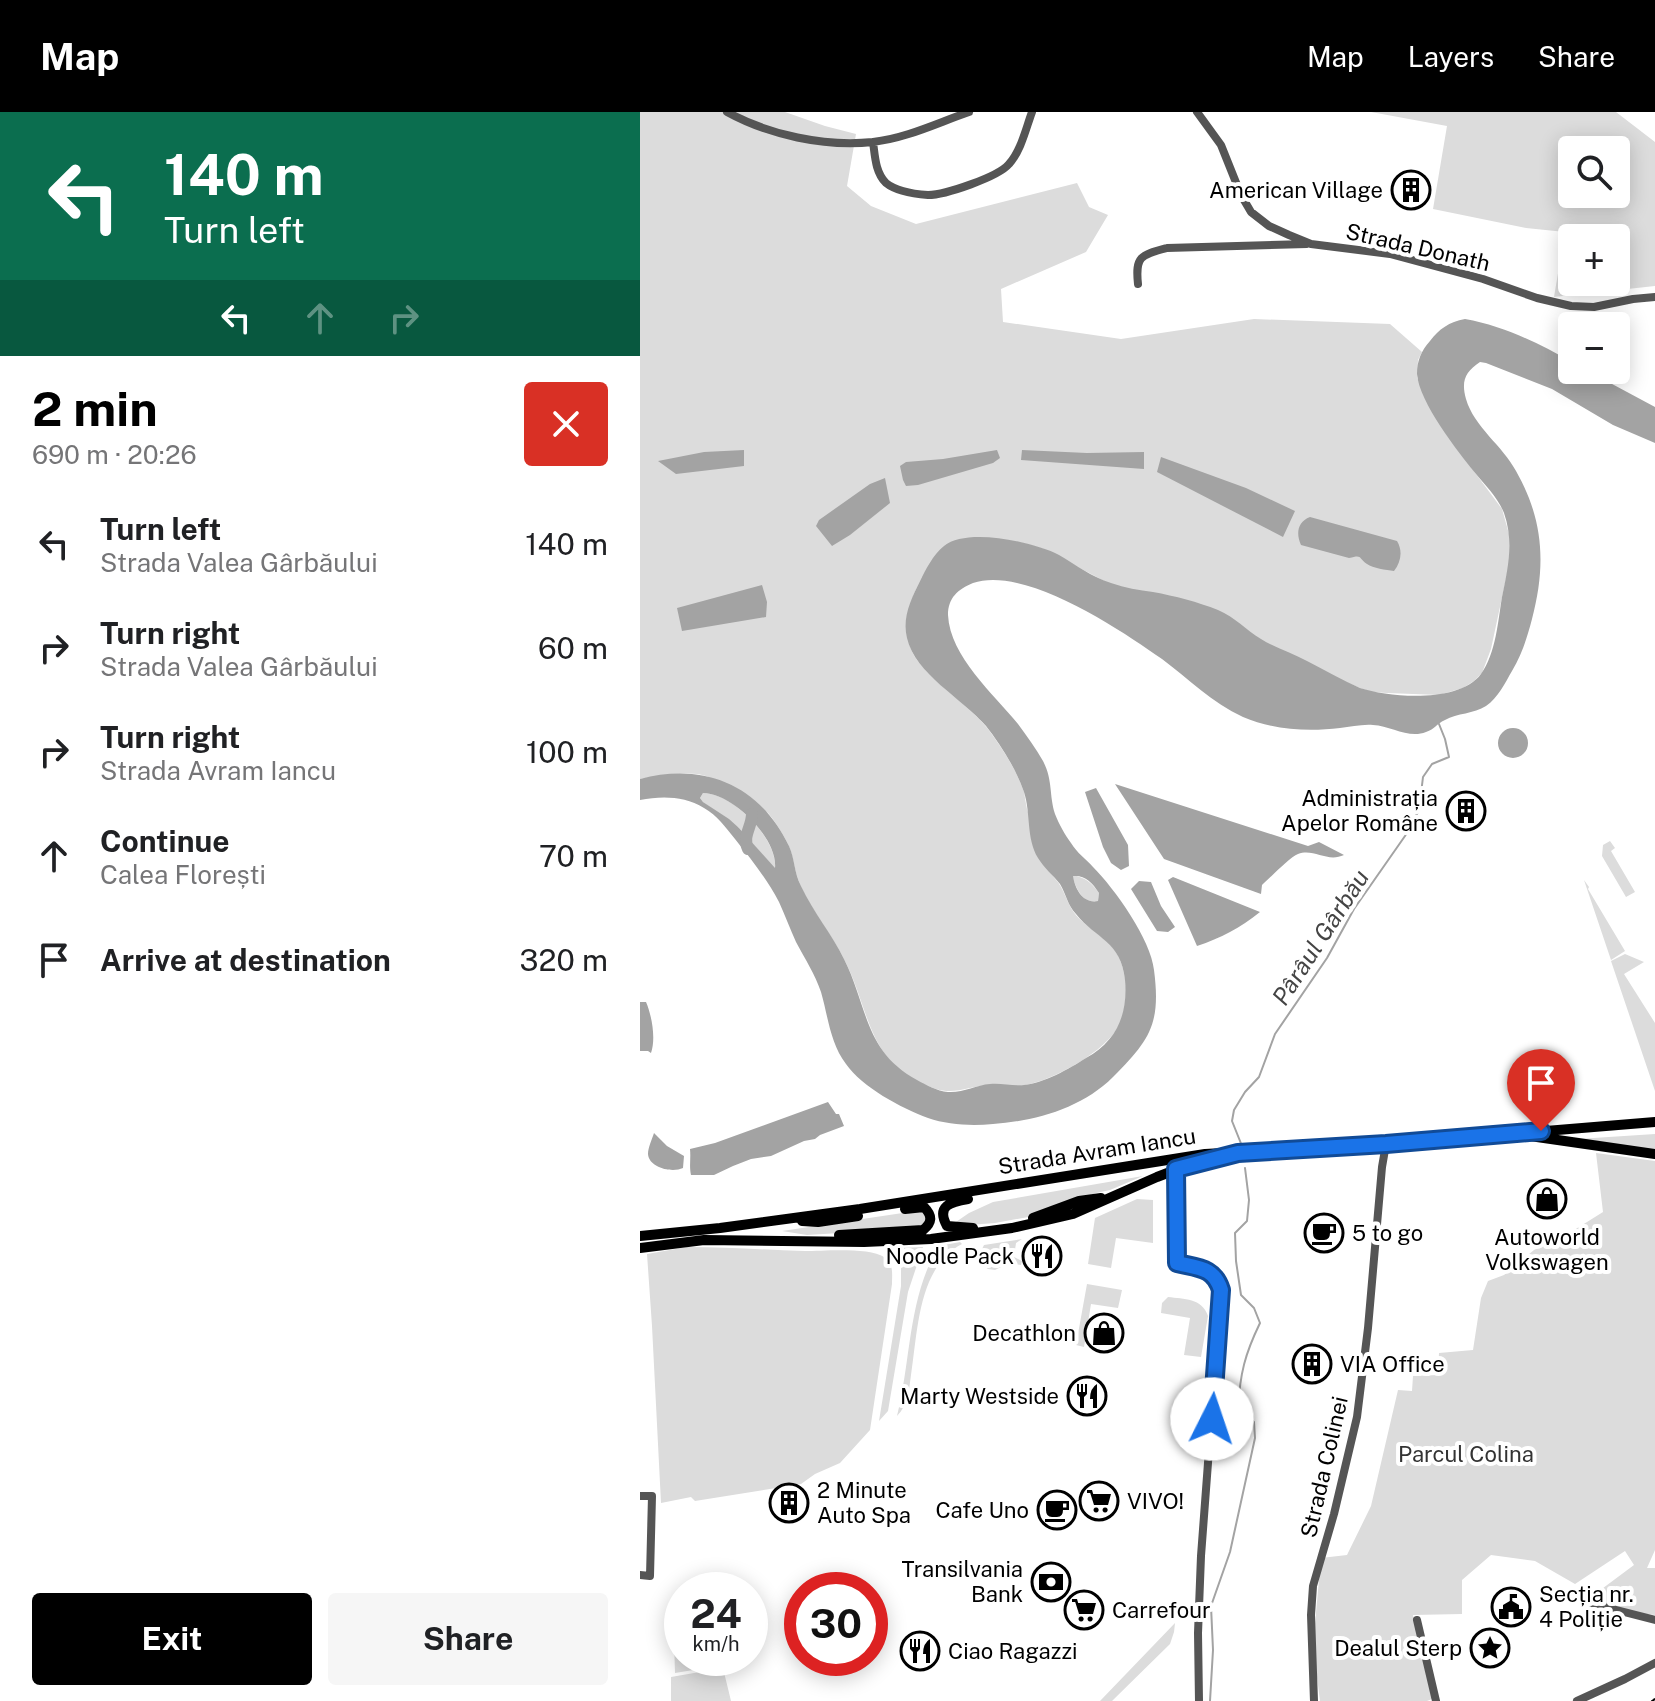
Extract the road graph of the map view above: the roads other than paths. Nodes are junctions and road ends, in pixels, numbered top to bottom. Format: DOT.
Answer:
graph roads {
  1 [pos="727,112"];
  2 [pos="969,112"];
  3 [pos="1032,112"];
  4 [pos="1197,112"];
  5 [pos="873,142"];
  6 [pos="1311,244"];
  7 [pos="1138,284"];
  8 [pos="1655,297"];
  9 [pos="1655,1122"];
  10 [pos="1513,1133"];
  11 [pos="1386,1144"];
  12 [pos="1243,1153"];
  13 [pos="1655,1154"];
  14 [pos="1176,1169"];
  15 [pos="999,1187"];
  16 [pos="1114,1197"];
  17 [pos="777,1220"];
  18 [pos="640,1236"];
  19 [pos="802,1241"];
  20 [pos="640,1248"];
  21 [pos="640,1496"];
  22 [pos="640,1575"];
  23 [pos="1581,1601"];
  24 [pos="1417,1620"];
  25 [pos="1655,1620"];
  26 [pos="1655,1663"];
  27 [pos="1199,1701"];
  28 [pos="1314,1701"];
  29 [pos="1436,1701"];
  30 [pos="1577,1701"];
  1 -- 5 [label="street"];
  2 -- 5 [label="street"];
  3 -- 5 [label="street"];
  4 -- 6 [label="street, Strada Donath"];
  6 -- 7 [label="street"];
  6 -- 8 [label="street, Strada Donath"];
  9 -- 10 [label="main road"];
  10 -- 11 [label="main road"];
  10 -- 13 [label="main road"];
  11 -- 12 [label="main road"];
  11 -- 28 [label="street, Strada Colinei"];
  12 -- 14 [label="main road, Strada Avram Iancu"];
  12 -- 15 [label="main road, Strada Avram Iancu"];
  14 -- 16 [label="main road, Strada Avram Iancu"];
  14 -- 27 [label="street"];
  15 -- 16 [label="main road"];
  15 -- 17 [label="main road, Strada Avram Iancu"];
  16 -- 19 [label="main road, Strada Avram Iancu"];
  17 -- 18 [label="main road, Strada Avram Iancu"];
  17 -- 19 [label="main road"];
  19 -- 20 [label="main road, Strada Avram Iancu"];
  21 -- 22 [label="street"];
  23 -- 25 [label="street"];
  24 -- 29 [label="street"];
  26 -- 30 [label="street"];
}
